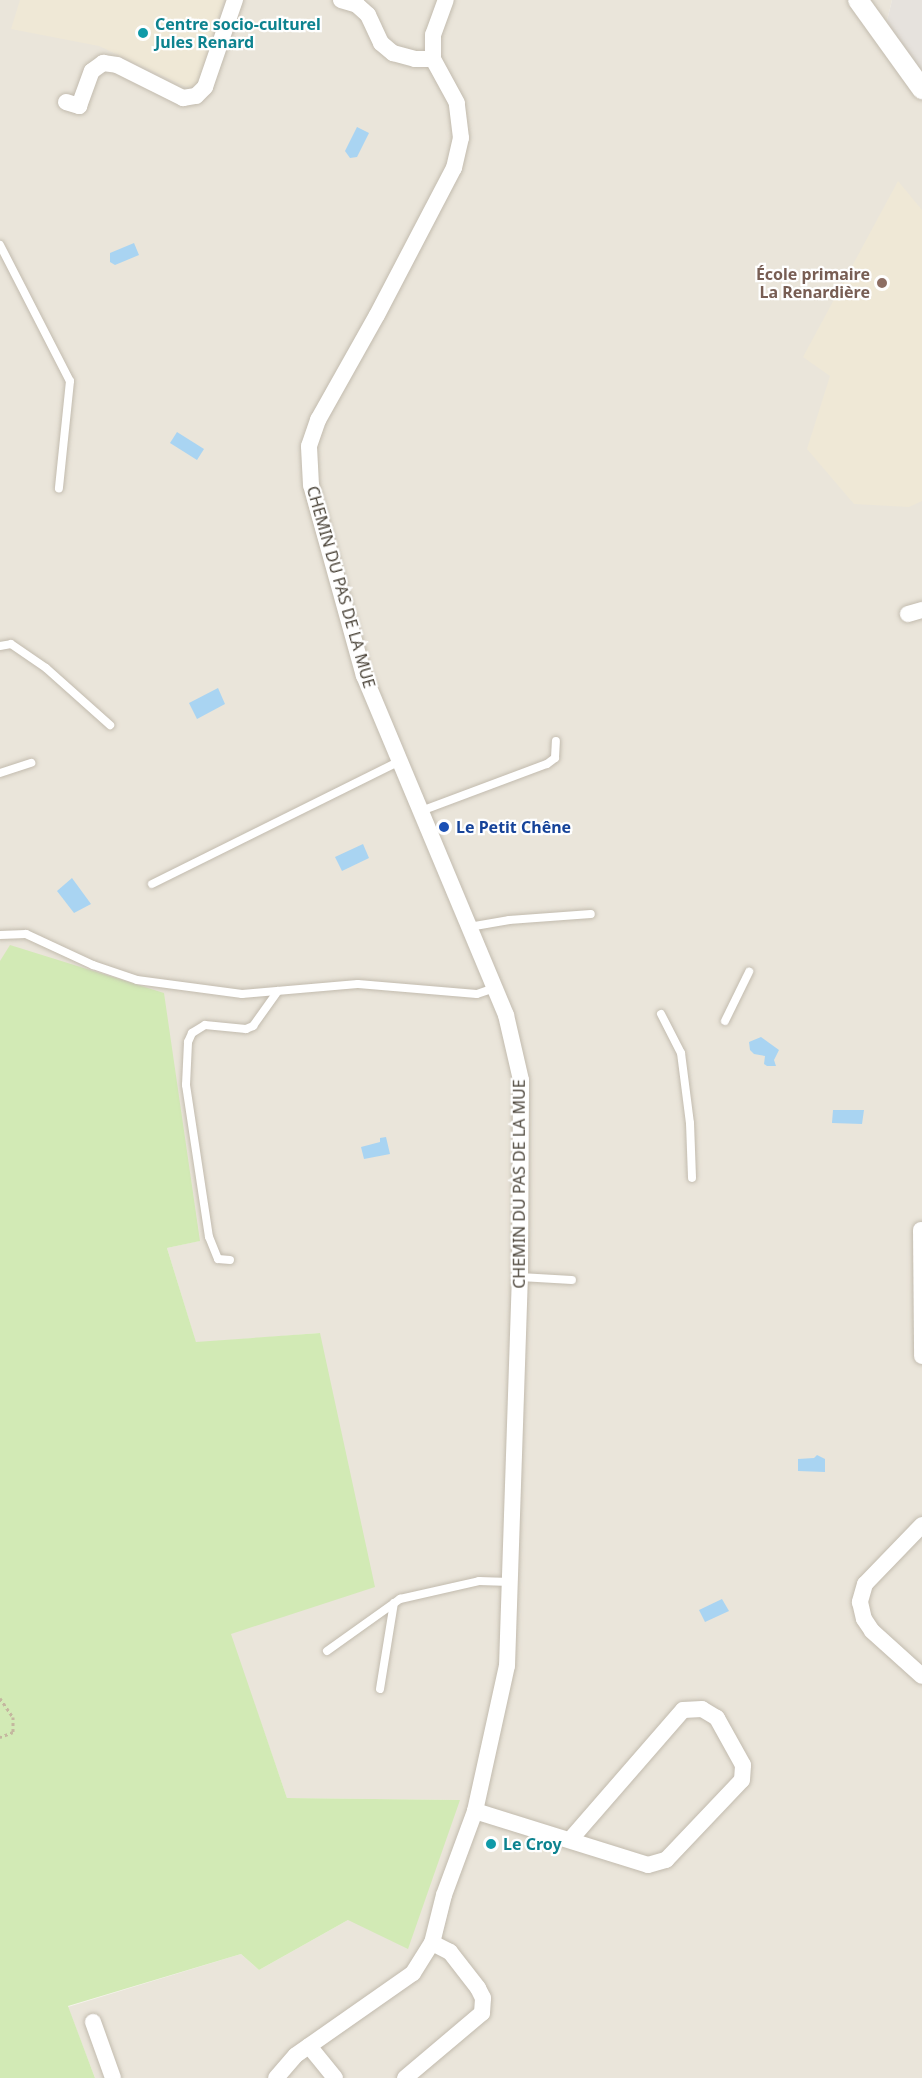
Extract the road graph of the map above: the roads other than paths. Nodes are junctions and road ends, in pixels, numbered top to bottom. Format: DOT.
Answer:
graph roads {
  1 [pos="236,0"];
  2 [pos="341,0"];
  3 [pos="446,0"];
  4 [pos="858,0"];
  5 [pos="433,59"];
  6 [pos="922,89"];
  7 [pos="66,102"];
  8 [pos="0,245"];
  9 [pos="59,488"];
  10 [pos="0,646"];
  11 [pos="110,726"];
  12 [pos="556,741"];
  13 [pos="400,761"];
  14 [pos="31,763"];
  15 [pos="0,773"];
  16 [pos="421,811"];
  17 [pos="152,884"];
  18 [pos="591,914"];
  19 [pos="469,927"];
  20 [pos="0,935"];
  21 [pos="749,972"];
  22 [pos="495,988"];
  23 [pos="278,991"];
  24 [pos="661,1014"];
  25 [pos="725,1021"];
  26 [pos="692,1178"];
  27 [pos="921,1230"];
  28 [pos="230,1260"];
  29 [pos="520,1277"];
  30 [pos="572,1280"];
  31 [pos="922,1356"];
  32 [pos="922,1525"];
  33 [pos="510,1582"];
  34 [pos="394,1603"];
  35 [pos="327,1651"];
  36 [pos="922,1677"];
  37 [pos="380,1689"];
  38 [pos="475,1811"];
  39 [pos="570,1840"];
  40 [pos="432,1943"];
  41 [pos="93,2022"];
  42 [pos="309,2046"];
  43 [pos="113,2078"];
  44 [pos="276,2078"];
  45 [pos="335,2078"];
  46 [pos="405,2078"];
  1 -- 7 [label="street"];
  2 -- 5 [label="street"];
  3 -- 5 [label="street"];
  4 -- 6 [label="street"];
  5 -- 13 [label="street, CHEMIN DU PAS DE LA MUE"];
  8 -- 9 [label="lane"];
  10 -- 11 [label="lane"];
  12 -- 16 [label="lane"];
  13 -- 16 [label="street, CHEMIN DU PAS DE LA MUE"];
  13 -- 17 [label="lane"];
  14 -- 15 [label="lane"];
  16 -- 19 [label="street, CHEMIN DU PAS DE LA MUE"];
  18 -- 19 [label="lane"];
  19 -- 22 [label="street, CHEMIN DU PAS DE LA MUE"];
  20 -- 23 [label="lane"];
  21 -- 25 [label="lane"];
  22 -- 23 [label="lane"];
  22 -- 29 [label="street, CHEMIN DU PAS DE LA MUE"];
  23 -- 28 [label="lane"];
  24 -- 26 [label="lane"];
  27 -- 31 [label="street"];
  29 -- 30 [label="lane"];
  29 -- 33 [label="street, CHEMIN DU PAS DE LA MUE"];
  32 -- 36 [label="street"];
  33 -- 34 [label="lane"];
  33 -- 38 [label="street, CHEMIN DU PAS DE LA MUE"];
  34 -- 35 [label="lane"];
  34 -- 37 [label="lane"];
  38 -- 39 [label="street"];
  38 -- 40 [label="street, CHEMIN DU PAS DE LA MUE"];
  39 -- 39 [label="street"];
  40 -- 42 [label="street, CHEMIN DU PAS DE LA MUE"];
  40 -- 46 [label="street"];
  41 -- 43 [label="street"];
  42 -- 44 [label="street, CHEMIN DU PAS DE LA MUE"];
  42 -- 45 [label="street"];
}
